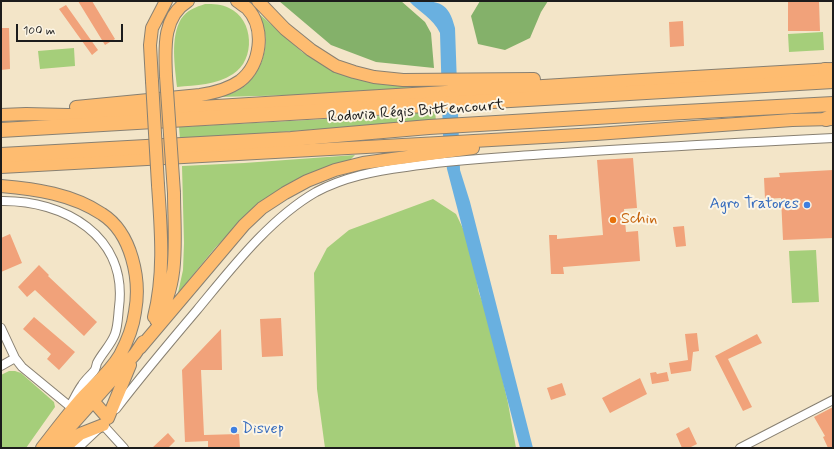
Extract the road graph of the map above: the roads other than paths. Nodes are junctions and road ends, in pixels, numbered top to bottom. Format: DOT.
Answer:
graph roads {
  1 [pos="166,1"];
  2 [pos="188,1"];
  3 [pos="236,1"];
  4 [pos="258,1"];
  5 [pos="831,73"];
  6 [pos="458,91"];
  7 [pos="426,99"];
  8 [pos="833,104"];
  9 [pos="26,114"];
  10 [pos="1,115"];
  11 [pos="831,119"];
  12 [pos="1,130"];
  13 [pos="833,138"];
  14 [pos="462,151"];
  15 [pos="431,154"];
  16 [pos="1,155"];
  17 [pos="1,167"];
  18 [pos="1,186"];
  19 [pos="1,201"];
  20 [pos="1,328"];
  21 [pos="150,328"];
  22 [pos="137,351"];
  23 [pos="120,355"];
  24 [pos="15,358"];
  25 [pos="97,363"];
  26 [pos="1,366"];
  27 [pos="88,399"];
  28 [pos="833,400"];
  29 [pos="71,408"];
  30 [pos="106,421"];
  31 [pos="42,448"];
  32 [pos="51,448"];
  33 [pos="64,448"];
  34 [pos="78,448"];
  35 [pos="124,448"];
  36 [pos="740,448"];
  1 -- 21 [label="main road, bridge"];
  2 -- 21 [label="main road, bridge"];
  3 -- 9 [label="main road"];
  4 -- 6 [label="main road"];
  5 -- 6 [label="highway, Rodovia Régis Bittencourt"];
  5 -- 6 [label="main road"];
  6 -- 7 [label="highway, Rodovia Régis Bittencourt"];
  7 -- 9 [label="main road"];
  7 -- 12 [label="highway, Rodovia Régis Bittencourt"];
  8 -- 16 [label="highway, Rodovia Régis Bittencourt"];
  9 -- 10 [label="main road"];
  11 -- 14 [label="main road"];
  13 -- 14 [label="street"];
  14 -- 15 [label="main road"];
  15 -- 17 [label="main road"];
  15 -- 22 [label="main road"];
  15 -- 30 [label="street"];
  18 -- 23 [label="main road"];
  19 -- 25 [label="street"];
  20 -- 24 [label="street"];
  21 -- 22 [label="main road"];
  22 -- 27 [label="main road"];
  22 -- 30 [label="main road"];
  23 -- 25 [label="street"];
  23 -- 27 [label="main road"];
  24 -- 26 [label="street"];
  24 -- 29 [label="street"];
  25 -- 29 [label="street"];
  27 -- 29 [label="main road"];
  27 -- 30 [label="main road"];
  27 -- 32 [label="main road"];
  28 -- 36 [label="street"];
  29 -- 31 [label="main road"];
  30 -- 33 [label="main road"];
  30 -- 34 [label="street"];
  30 -- 35 [label="street"];
}
